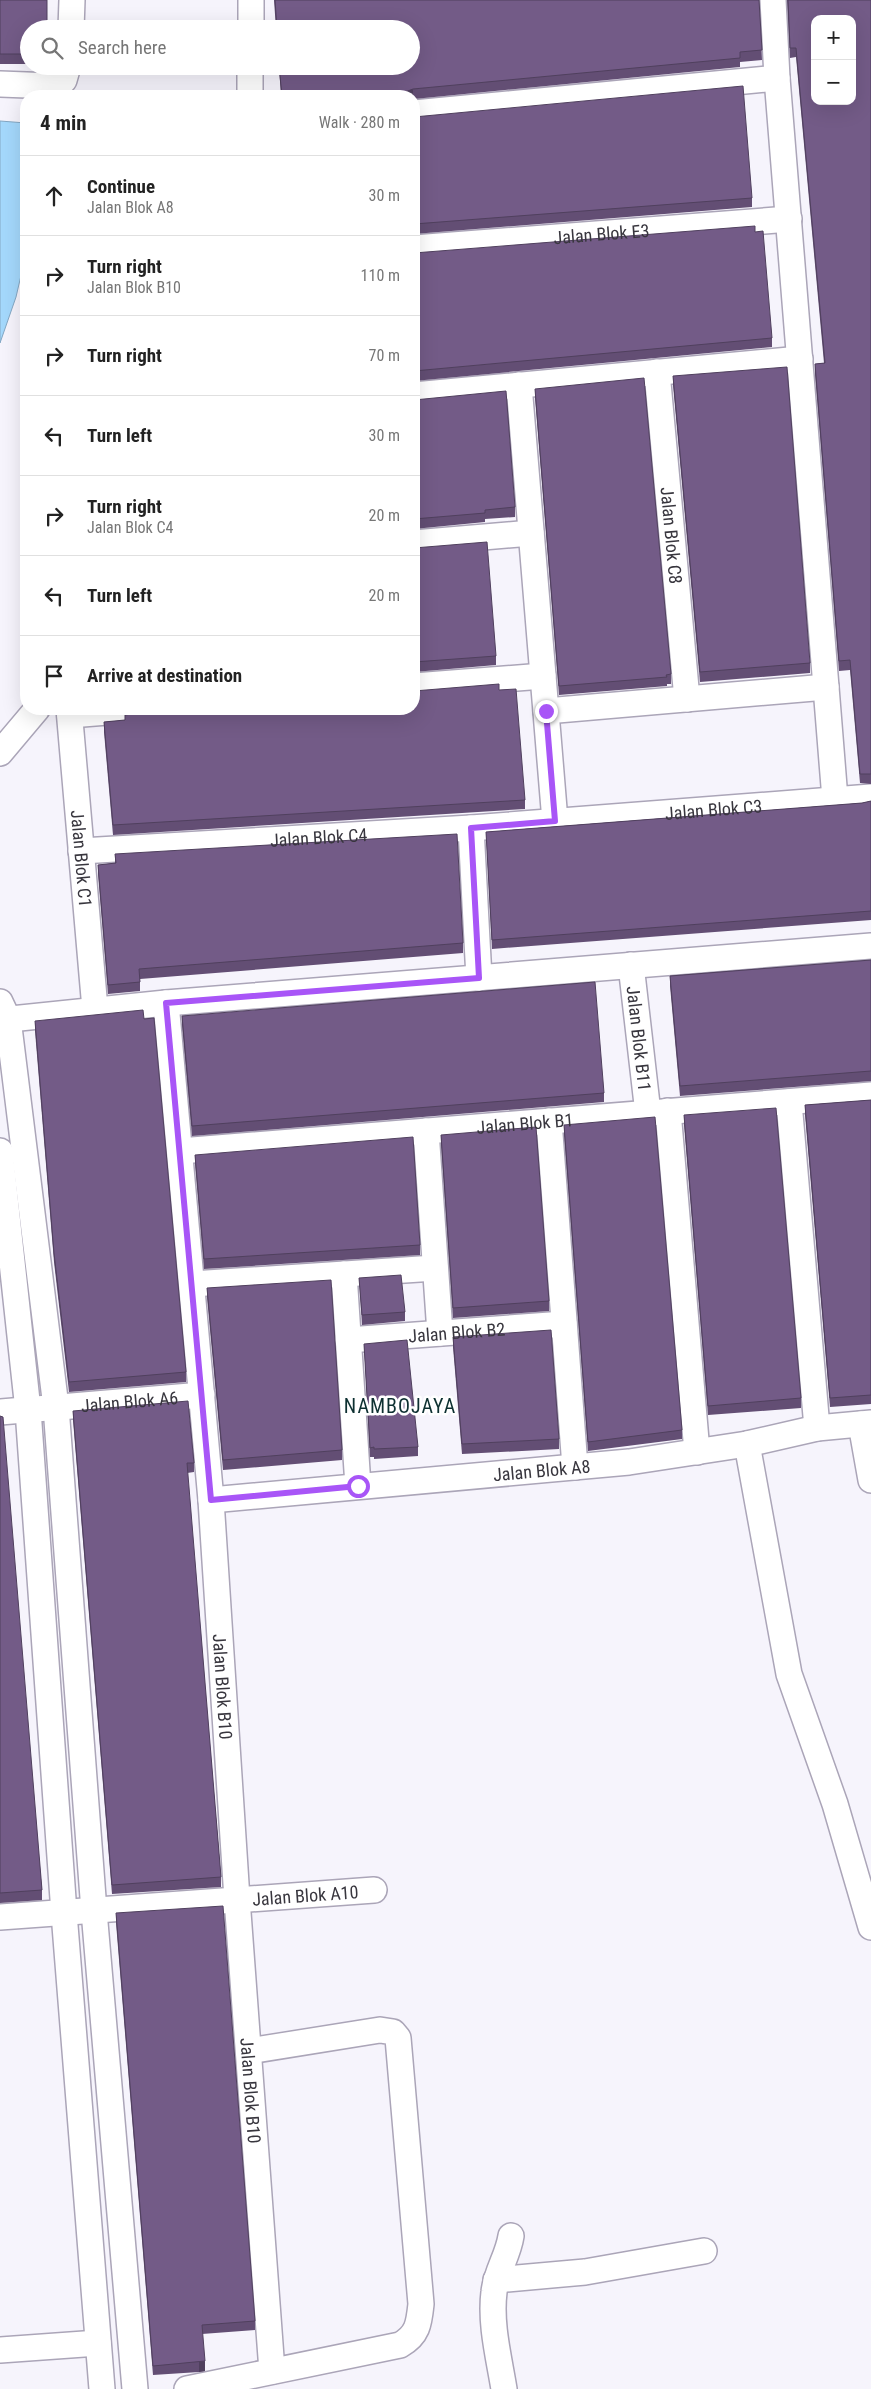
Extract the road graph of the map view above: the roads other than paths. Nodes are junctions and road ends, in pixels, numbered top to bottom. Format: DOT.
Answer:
graph roads {
  1 [pos="72,0"];
  2 [pos="251,0"];
  3 [pos="773,0"];
  4 [pos="71,20"];
  5 [pos="251,20"];
  6 [pos="65,75"];
  7 [pos="250,75"];
  8 [pos="777,78"];
  9 [pos="0,84"];
  10 [pos="250,90"];
  11 [pos="420,112"];
  12 [pos="789,219"];
  13 [pos="420,248"];
  14 [pos="800,359"];
  15 [pos="657,372"];
  16 [pos="519,385"];
  17 [pos="420,394"];
  18 [pos="531,533"];
  19 [pos="420,542"];
  20 [pos="543,676"];
  21 [pos="420,686"];
  22 [pos="826,687"];
  23 [pos="687,699"];
  24 [pos="546,711"];
  25 [pos="32,715"];
  26 [pos="69,715"];
  27 [pos="0,753"];
  28 [pos="871,797"];
  29 [pos="835,799"];
  30 [pos="555,821"];
  31 [pos="471,828"];
  32 [pos="81,851"];
  33 [pos="871,946"];
  34 [pos="632,965"];
  35 [pos="479,978"];
  36 [pos="166,1003"];
  37 [pos="95,1009"];
  38 [pos="3,1014"];
  39 [pos="871,1095"];
  40 [pos="789,1102"];
  41 [pos="658,1112"];
  42 [pos="549,1121"];
  43 [pos="426,1131"];
  44 [pos="0,1150"];
  45 [pos="180,1151"];
  46 [pos="435,1268"];
  47 [pos="344,1274"];
  48 [pos="192,1284"];
  49 [pos="564,1324"];
  50 [pos="440,1333"];
  51 [pos="348,1340"];
  52 [pos="202,1395"];
  53 [pos="56,1407"];
  54 [pos="28,1410"];
  55 [pos="0,1412"];
  56 [pos="866,1423"];
  57 [pos="816,1428"];
  58 [pos="747,1444"];
  59 [pos="697,1452"];
  60 [pos="575,1467"];
  61 [pos="871,1480"];
  62 [pos="358,1486"];
  63 [pos="211,1500"];
  64 [pos="374,1890"];
  65 [pos="238,1899"];
  66 [pos="94,1911"];
  67 [pos="64,1913"];
  68 [pos="0,1917"];
  69 [pos="871,1927"];
  70 [pos="249,2051"];
  71 [pos="511,2236"];
  72 [pos="704,2251"];
  73 [pos="496,2280"];
  74 [pos="98,2342"];
  75 [pos="0,2350"];
  76 [pos="272,2371"];
  77 [pos="102,2389"];
  78 [pos="136,2389"];
  79 [pos="187,2389"];
  80 [pos="504,2389"];
  1 -- 4 [label="street"];
  2 -- 5 [label="street"];
  3 -- 8 [label="street"];
  6 -- 9 [label="street"];
  7 -- 10 [label="street"];
  8 -- 11 [label="street"];
  8 -- 12 [label="street"];
  12 -- 13 [label="street, Jalan Blok E3"];
  12 -- 14 [label="street"];
  14 -- 15 [label="street"];
  14 -- 22 [label="street"];
  15 -- 16 [label="street"];
  15 -- 23 [label="street, Jalan Blok C8"];
  16 -- 17 [label="street"];
  16 -- 18 [label="street"];
  18 -- 19 [label="street"];
  18 -- 20 [label="street"];
  20 -- 21 [label="street"];
  20 -- 24 [label="street"];
  22 -- 23 [label="street"];
  22 -- 29 [label="street"];
  23 -- 24 [label="street"];
  24 -- 30 [label="street"];
  25 -- 27 [label="street"];
  26 -- 32 [label="street, Jalan Blok C1"];
  28 -- 29 [label="street, Jalan Blok C3"];
  29 -- 30 [label="street, Jalan Blok C3"];
  30 -- 31 [label="street, Jalan Blok C4"];
  31 -- 32 [label="street, Jalan Blok C4"];
  31 -- 35 [label="street"];
  32 -- 37 [label="street, Jalan Blok C1"];
  33 -- 34 [label="street"];
  34 -- 35 [label="street"];
  34 -- 41 [label="street, Jalan Blok B11"];
  35 -- 36 [label="street"];
  36 -- 37 [label="street"];
  36 -- 45 [label="street, Jalan Blok B10"];
  37 -- 38 [label="street"];
  38 -- 53 [label="street"];
  39 -- 40 [label="street, Jalan Blok B1"];
  40 -- 41 [label="street, Jalan Blok B1"];
  40 -- 57 [label="street"];
  41 -- 42 [label="street, Jalan Blok B1"];
  41 -- 59 [label="street, Jalan Blok B11"];
  42 -- 43 [label="street, Jalan Blok B1"];
  42 -- 49 [label="street"];
  43 -- 45 [label="street, Jalan Blok B1"];
  43 -- 46 [label="street"];
  44 -- 54 [label="street"];
  45 -- 48 [label="street, Jalan Blok B10"];
  46 -- 47 [label="street"];
  46 -- 50 [label="street"];
  47 -- 48 [label="street"];
  47 -- 51 [label="street"];
  48 -- 52 [label="street, Jalan Blok B10"];
  49 -- 50 [label="street, Jalan Blok B2"];
  49 -- 60 [label="street"];
  50 -- 51 [label="street, Jalan Blok B2"];
  51 -- 62 [label="street"];
  52 -- 53 [label="street, Jalan Blok A6"];
  52 -- 63 [label="street, Jalan Blok B10"];
  53 -- 54 [label="street, Jalan Blok A6"];
  53 -- 66 [label="street"];
  54 -- 55 [label="street, Jalan Blok A6"];
  54 -- 67 [label="street"];
  56 -- 57 [label="street, Jalan Blok A8"];
  56 -- 61 [label="street"];
  57 -- 58 [label="street, Jalan Blok A8"];
  58 -- 59 [label="street, Jalan Blok A8"];
  58 -- 69 [label="street"];
  59 -- 60 [label="street, Jalan Blok A8"];
  60 -- 62 [label="street, Jalan Blok A8"];
  62 -- 63 [label="street, Jalan Blok A8"];
  63 -- 65 [label="street, Jalan Blok B10"];
  64 -- 65 [label="street, Jalan Blok A10"];
  65 -- 66 [label="street, Jalan Blok A10"];
  65 -- 70 [label="street, Jalan Blok B10"];
  66 -- 67 [label="street, Jalan Blok A10"];
  66 -- 78 [label="street"];
  67 -- 68 [label="street, Jalan Blok A10"];
  67 -- 74 [label="street"];
  70 -- 76 [label="street, Jalan Blok B10"];
  70 -- 76 [label="street"];
  71 -- 73 [label="street"];
  72 -- 73 [label="street"];
  73 -- 80 [label="street"];
  74 -- 75 [label="street"];
  74 -- 77 [label="street"];
  76 -- 79 [label="street"];
}
